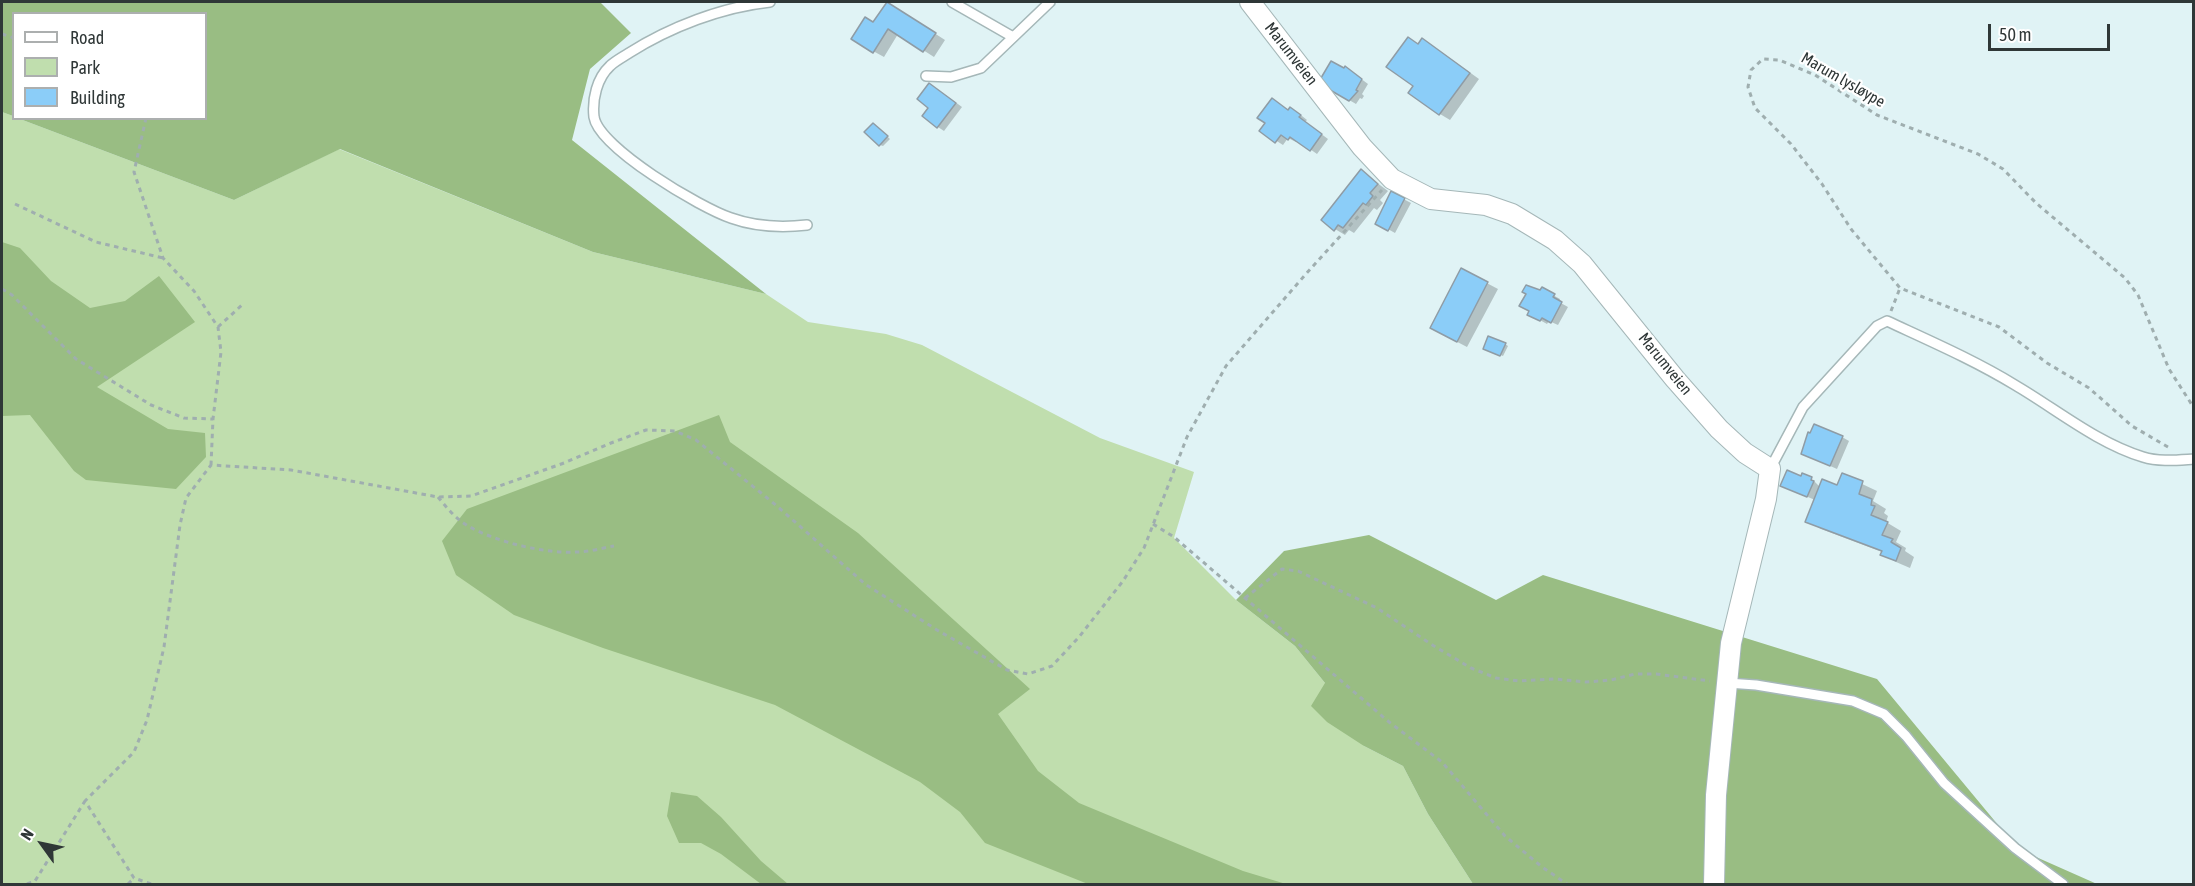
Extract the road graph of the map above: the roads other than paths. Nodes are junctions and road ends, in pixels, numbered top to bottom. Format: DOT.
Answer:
graph roads {
  1 [pos="770,2"];
  2 [pos="952,2"];
  3 [pos="1050,2"];
  4 [pos="1250,2"];
  5 [pos="1013,37"];
  6 [pos="926,76"];
  7 [pos="807,225"];
  8 [pos="2193,459"];
  9 [pos="1770,469"];
  10 [pos="1727,683"];
  11 [pos="1714,885"];
  12 [pos="2063,885"];
  1 -- 7 [label="lane"];
  2 -- 5 [label="lane"];
  3 -- 5 [label="lane"];
  4 -- 9 [label="street, Marumveien"];
  5 -- 6 [label="lane"];
  8 -- 9 [label="lane"];
  9 -- 10 [label="street"];
  10 -- 11 [label="street"];
  10 -- 12 [label="lane"];
}
